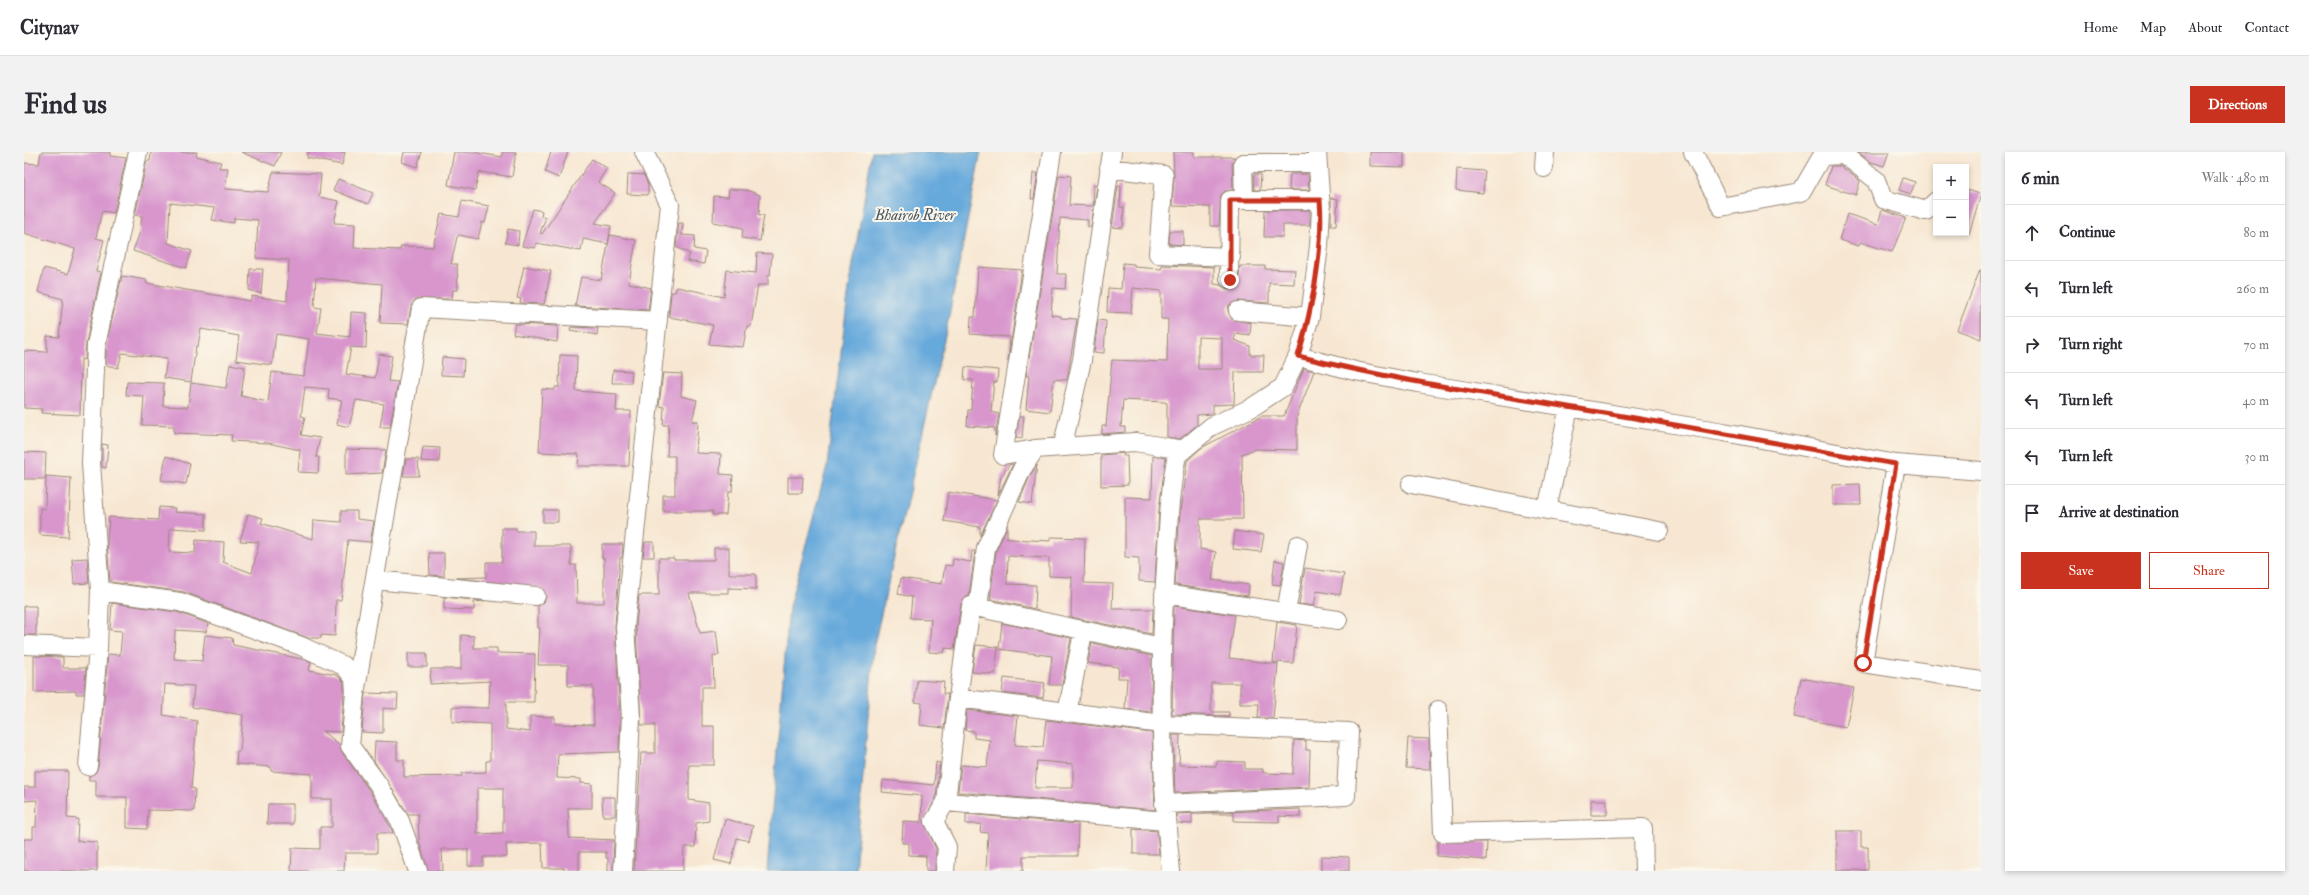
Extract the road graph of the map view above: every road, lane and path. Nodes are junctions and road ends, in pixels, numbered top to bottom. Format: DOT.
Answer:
graph roads {
  1 [pos="138,152"];
  2 [pos="644,152"];
  3 [pos="1052,152"];
  4 [pos="1693,152"];
  5 [pos="1317,157"];
  6 [pos="1110,160"];
  7 [pos="1244,200"];
  8 [pos="1320,200"];
  9 [pos="1933,204"];
  10 [pos="1231,257"];
  11 [pos="1230,280"];
  12 [pos="1238,310"];
  13 [pos="1310,317"];
  14 [pos="658,321"];
  15 [pos="1298,356"];
  16 [pos="1569,407"];
  17 [pos="1064,440"];
  18 [pos="1035,449"];
  19 [pos="1183,450"];
  20 [pos="1896,464"];
  21 [pos="1981,471"];
  22 [pos="1411,484"];
  23 [pos="1547,510"];
  24 [pos="1659,531"];
  25 [pos="1298,545"];
  26 [pos="375,580"];
  27 [pos="100,591"];
  28 [pos="1164,594"];
  29 [pos="536,596"];
  30 [pos="978,607"];
  31 [pos="1286,612"];
  32 [pos="1338,620"];
  33 [pos="1082,638"];
  34 [pos="24,645"];
  35 [pos="1161,647"];
  36 [pos="98,648"];
  37 [pos="1981,680"];
  38 [pos="355,693"];
  39 [pos="958,698"];
  40 [pos="1438,710"];
  41 [pos="1067,714"];
  42 [pos="1162,724"];
  43 [pos="88,766"];
  44 [pos="946,802"];
  45 [pos="1164,804"];
  46 [pos="1166,821"];
  47 [pos="418,871"];
  48 [pos="623,871"];
  49 [pos="945,871"];
  50 [pos="1171,871"];
  51 [pos="1644,871"];
  1 -- 27 [label="street"];
  2 -- 14 [label="street"];
  3 -- 18 [label="street"];
  4 -- 9 [label="street"];
  5 -- 7 [label="street"];
  5 -- 8 [label="street"];
  6 -- 10 [label="street"];
  6 -- 17 [label="street"];
  7 -- 8 [label="street"];
  7 -- 10 [label="street"];
  8 -- 13 [label="street"];
  10 -- 11 [label="street"];
  12 -- 13 [label="street"];
  13 -- 15 [label="street"];
  14 -- 26 [label="street"];
  14 -- 48 [label="street"];
  15 -- 16 [label="street"];
  15 -- 19 [label="street"];
  16 -- 20 [label="street"];
  16 -- 23 [label="street"];
  18 -- 19 [label="street"];
  18 -- 30 [label="street"];
  19 -- 28 [label="street"];
  20 -- 21 [label="street"];
  20 -- 37 [label="street"];
  22 -- 23 [label="street"];
  23 -- 24 [label="street"];
  25 -- 31 [label="street"];
  26 -- 29 [label="street"];
  26 -- 38 [label="street"];
  27 -- 36 [label="street"];
  27 -- 38 [label="street"];
  28 -- 31 [label="street"];
  28 -- 35 [label="street"];
  30 -- 35 [label="street"];
  30 -- 39 [label="street"];
  31 -- 32 [label="street"];
  33 -- 41 [label="street"];
  34 -- 36 [label="street"];
  35 -- 42 [label="street"];
  36 -- 43 [label="street"];
  38 -- 47 [label="street"];
  39 -- 41 [label="street"];
  39 -- 44 [label="street"];
  40 -- 51 [label="street"];
  41 -- 42 [label="street"];
  42 -- 45 [label="street"];
  42 -- 45 [label="street"];
  44 -- 46 [label="street"];
  44 -- 49 [label="street"];
  45 -- 46 [label="street"];
  46 -- 50 [label="street"];
}
